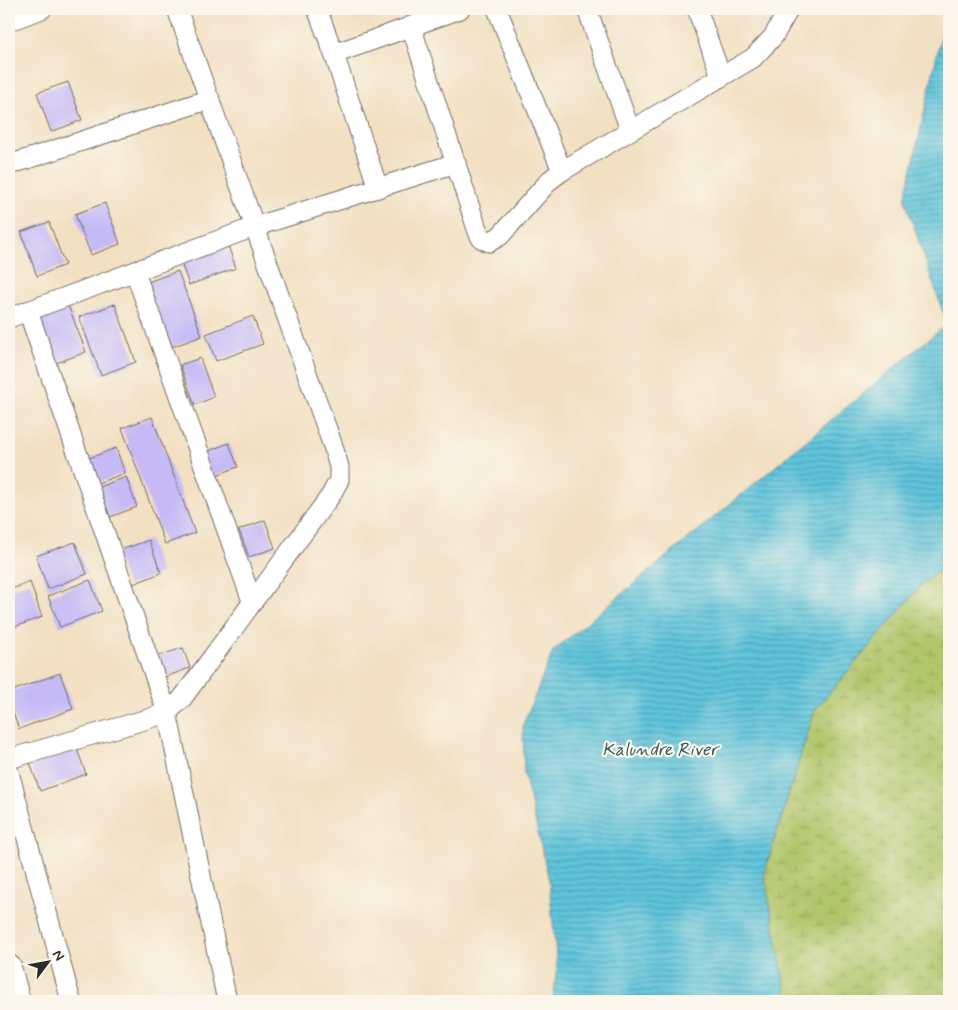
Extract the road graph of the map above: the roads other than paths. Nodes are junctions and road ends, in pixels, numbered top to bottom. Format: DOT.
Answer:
graph roads {
  1 [pos="42,9"];
  2 [pos="177,9"];
  3 [pos="317,9"];
  4 [pos="460,9"];
  5 [pos="498,9"];
  6 [pos="587,9"];
  7 [pos="697,9"];
  8 [pos="789,9"];
  9 [pos="9,21"];
  10 [pos="411,26"];
  11 [pos="334,54"];
  12 [pos="721,76"];
  13 [pos="210,99"];
  14 [pos="630,130"];
  15 [pos="456,163"];
  16 [pos="9,165"];
  17 [pos="562,171"];
  18 [pos="378,188"];
  19 [pos="254,227"];
  20 [pos="135,272"];
  21 [pos="28,311"];
  22 [pos="9,318"];
  23 [pos="252,601"];
  24 [pos="167,712"];
  25 [pos="9,759"];
  26 [pos="9,772"];
  27 [pos="9,966"];
  28 [pos="18,1000"];
  29 [pos="71,1001"];
  30 [pos="227,1001"];
  1 -- 9 [label="street"];
  2 -- 13 [label="street"];
  3 -- 11 [label="street"];
  4 -- 10 [label="street"];
  5 -- 17 [label="street"];
  6 -- 14 [label="street"];
  7 -- 12 [label="street"];
  8 -- 12 [label="street"];
  10 -- 11 [label="street"];
  10 -- 15 [label="street"];
  11 -- 18 [label="street"];
  12 -- 14 [label="street"];
  13 -- 16 [label="street"];
  13 -- 19 [label="street"];
  14 -- 17 [label="street"];
  15 -- 17 [label="street"];
  15 -- 18 [label="street"];
  18 -- 19 [label="street"];
  19 -- 20 [label="street"];
  19 -- 23 [label="street"];
  20 -- 21 [label="street"];
  20 -- 23 [label="street"];
  21 -- 22 [label="street"];
  21 -- 24 [label="street"];
  23 -- 24 [label="street"];
  24 -- 25 [label="street"];
  24 -- 30 [label="street"];
  26 -- 29 [label="street"];
  27 -- 28 [label="main road"];
}
